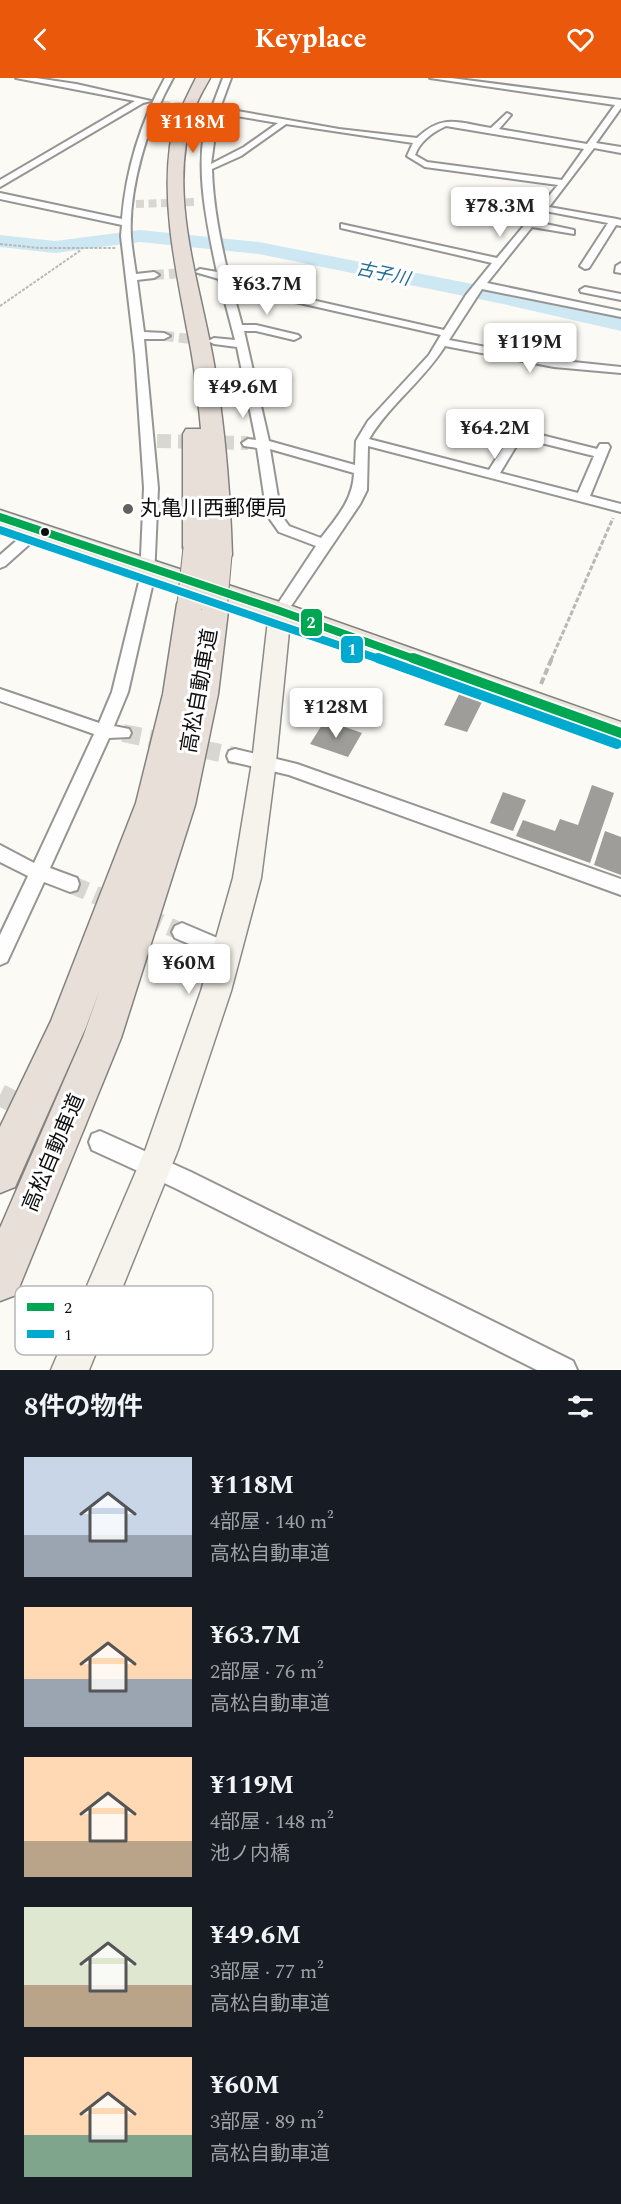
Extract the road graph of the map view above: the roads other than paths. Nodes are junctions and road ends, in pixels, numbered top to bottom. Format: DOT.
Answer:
graph roads {
  1 [pos="20,78"];
  2 [pos="169,78"];
  3 [pos="188,78"];
  4 [pos="203,78"];
  5 [pos="227,78"];
  6 [pos="434,78"];
  7 [pos="141,100"];
  8 [pos="621,103"];
  9 [pos="159,104"];
  10 [pos="208,108"];
  11 [pos="507,115"];
  12 [pos="284,122"];
  13 [pos="493,131"];
  14 [pos="419,141"];
  15 [pos="591,146"];
  16 [pos="621,150"];
  17 [pos="207,168"];
  18 [pos="564,183"];
  19 [pos="0,184"];
  20 [pos="0,196"];
  21 [pos="14,199"];
  22 [pos="209,201"];
  23 [pos="197,202"];
  24 [pos="0,208"];
  25 [pos="542,208"];
  26 [pos="617,222"];
  27 [pos="127,223"];
  28 [pos="530,224"];
  29 [pos="344,226"];
  30 [pos="571,232"];
  31 [pos="173,238"];
  32 [pos="499,262"];
  33 [pos="585,266"];
  34 [pos="201,272"];
  35 [pos="154,276"];
  36 [pos="224,276"];
  37 [pos="132,277"];
  38 [pos="479,286"];
  39 [pos="585,290"];
  40 [pos="609,294"];
  41 [pos="621,297"];
  42 [pos="599,310"];
  43 [pos="621,314"];
  44 [pos="237,328"];
  45 [pos="139,335"];
  46 [pos="164,336"];
  47 [pos="294,337"];
  48 [pos="446,338"];
  49 [pos="214,341"];
  50 [pos="242,344"];
  51 [pos="621,370"];
  52 [pos="362,441"];
  53 [pos="248,443"];
  54 [pos="262,445"];
  55 [pos="360,471"];
  56 [pos="492,475"];
  57 [pos="582,498"];
  58 [pos="620,508"];
  59 [pos="0,517"];
  60 [pos="37,530"];
  61 [pos="324,544"];
  62 [pos="0,563"];
  63 [pos="148,567"];
  64 [pos="202,607"];
  65 [pos="280,611"];
  66 [pos="0,695"];
  67 [pos="104,731"];
  68 [pos="123,733"];
  69 [pos="621,733"];
  70 [pos="235,756"];
  71 [pos="264,762"];
  72 [pos="0,853"];
  73 [pos="39,872"];
  74 [pos="70,884"];
  75 [pos="621,887"];
  76 [pos="182,932"];
  77 [pos="227,951"];
  78 [pos="0,956"];
  79 [pos="100,1143"];
  80 [pos="155,1167"];
  81 [pos="0,1172"];
  82 [pos="0,1279"];
  83 [pos="105,1286"];
  84 [pos="76,1355"];
  85 [pos="70,1370"];
  86 [pos="564,1370"];
  1 -- 7 [label="street"];
  2 -- 9 [label="street"];
  3 -- 31 [label="highway, 高松自動車道"];
  4 -- 31 [label="highway, 高松自動車道"];
  5 -- 10 [label="street"];
  6 -- 8 [label="street"];
  7 -- 9 [label="street"];
  7 -- 19 [label="street"];
  8 -- 15 [label="street"];
  9 -- 27 [label="street"];
  10 -- 12 [label="street"];
  10 -- 17 [label="street"];
  11 -- 13 [label="street"];
  12 -- 14 [label="street"];
  12 -- 17 [label="street"];
  13 -- 14 [label="street"];
  13 -- 15 [label="street"];
  14 -- 18 [label="street"];
  15 -- 16 [label="street"];
  15 -- 18 [label="street"];
  17 -- 22 [label="street"];
  18 -- 25 [label="street"];
  20 -- 21 [label="street"];
  21 -- 24 [label="street"];
  21 -- 27 [label="street"];
  22 -- 23 [label="street"];
  22 -- 36 [label="street"];
  25 -- 26 [label="street"];
  25 -- 28 [label="street"];
  26 -- 33 [label="street"];
  27 -- 37 [label="street"];
  28 -- 30 [label="street"];
  28 -- 32 [label="street"];
  29 -- 32 [label="street"];
  31 -- 64 [label="highway, 高松自動車道, bridge"];
  32 -- 38 [label="street"];
  34 -- 36 [label="street"];
  35 -- 37 [label="street"];
  36 -- 44 [label="street"];
  36 -- 48 [label="street"];
  37 -- 45 [label="street"];
  38 -- 42 [label="street"];
  38 -- 48 [label="street"];
  39 -- 40 [label="street"];
  40 -- 41 [label="street"];
  40 -- 42 [label="street"];
  42 -- 43 [label="street"];
  44 -- 47 [label="street"];
  44 -- 50 [label="street"];
  45 -- 46 [label="street"];
  45 -- 63 [label="street"];
  48 -- 51 [label="street"];
  48 -- 52 [label="street"];
  49 -- 50 [label="street"];
  50 -- 54 [label="street"];
  52 -- 55 [label="street"];
  52 -- 56 [label="street"];
  53 -- 54 [label="street"];
  54 -- 55 [label="street"];
  54 -- 61 [label="street"];
  55 -- 61 [label="street"];
  56 -- 57 [label="street"];
  56 -- 57 [label="street"];
  57 -- 58 [label="street"];
  59 -- 60 [label="main road"];
  60 -- 62 [label="street"];
  60 -- 63 [label="main road"];
  61 -- 65 [label="street"];
  63 -- 65 [label="main road"];
  63 -- 67 [label="street"];
  64 -- 81 [label="highway, 高松自動車道"];
  64 -- 82 [label="highway, 高松自動車道"];
  65 -- 69 [label="main road"];
  65 -- 71 [label="street"];
  66 -- 67 [label="street"];
  67 -- 68 [label="street"];
  67 -- 73 [label="street"];
  70 -- 71 [label="street"];
  71 -- 75 [label="street"];
  71 -- 77 [label="street"];
  72 -- 73 [label="street"];
  73 -- 74 [label="street"];
  73 -- 78 [label="street"];
  76 -- 77 [label="street"];
  77 -- 80 [label="street"];
  79 -- 80 [label="street"];
  80 -- 83 [label="street"];
  80 -- 86 [label="street"];
  84 -- 85 [label="street"];
}
